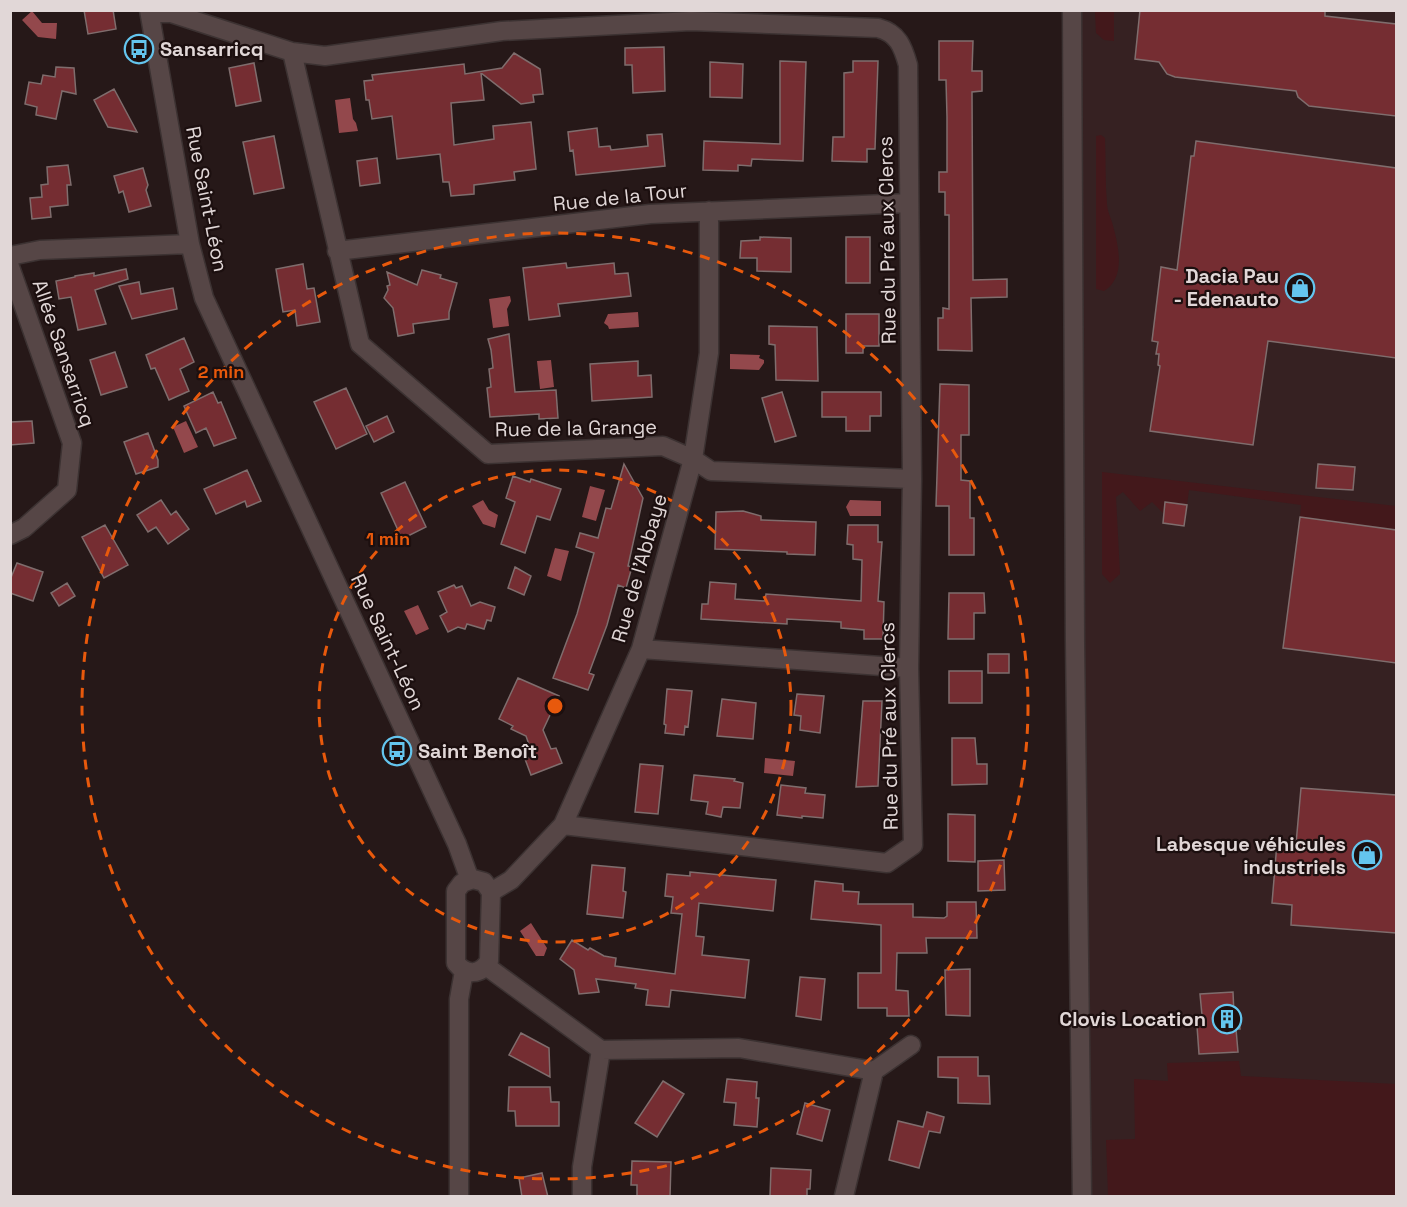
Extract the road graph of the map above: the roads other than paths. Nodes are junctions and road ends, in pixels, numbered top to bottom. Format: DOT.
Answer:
graph roads {
  1 [pos="1072,10"];
  2 [pos="149,12"];
  3 [pos="292,52"];
  4 [pos="909,203"];
  5 [pos="709,212"];
  6 [pos="190,244"];
  7 [pos="338,251"];
  8 [pos="10,256"];
  9 [pos="10,267"];
  10 [pos="693,459"];
  11 [pos="912,479"];
  12 [pos="10,535"];
  13 [pos="641,649"];
  14 [pos="909,668"];
  15 [pos="563,825"];
  16 [pos="470,879"];
  17 [pos="490,892"];
  18 [pos="486,966"];
  19 [pos="464,971"];
  20 [pos="911,1045"];
  21 [pos="601,1050"];
  22 [pos="874,1071"];
  23 [pos="459,1197"];
  24 [pos="582,1197"];
  25 [pos="844,1197"];
  26 [pos="1082,1197"];
  1 -- 26 [label="street"];
  2 -- 3 [label="street, Rue du Pré aux Clercs"];
  2 -- 6 [label="street, Rue Saint-Léon"];
  3 -- 4 [label="street, Rue du Pré aux Clercs"];
  3 -- 7 [label="street, Rue de la Grange"];
  4 -- 5 [label="street, Rue de la Tour"];
  4 -- 11 [label="street, Rue du Pré aux Clercs"];
  5 -- 7 [label="street, Rue de la Tour"];
  5 -- 10 [label="street, Rue de l'Abbaye"];
  6 -- 8 [label="street, Allée Sansarricq"];
  6 -- 16 [label="street, Rue Saint-Léon"];
  7 -- 10 [label="street, Rue de la Grange"];
  9 -- 12 [label="street, Allée Sansarricq"];
  10 -- 11 [label="street, Rue de la Grange"];
  10 -- 13 [label="street, Rue de l'Abbaye"];
  11 -- 14 [label="street, Rue du Pré aux Clercs"];
  13 -- 14 [label="street"];
  13 -- 15 [label="street, Rue de l'Abbaye"];
  14 -- 15 [label="street, Rue du Pré aux Clercs"];
  15 -- 17 [label="street, Rue de l'Abbaye"];
  16 -- 17 [label="street"];
  16 -- 19 [label="street"];
  17 -- 18 [label="street"];
  18 -- 19 [label="street"];
  18 -- 21 [label="street"];
  19 -- 23 [label="street"];
  20 -- 22 [label="street"];
  21 -- 22 [label="street"];
  21 -- 24 [label="street"];
  22 -- 25 [label="street"];
}
